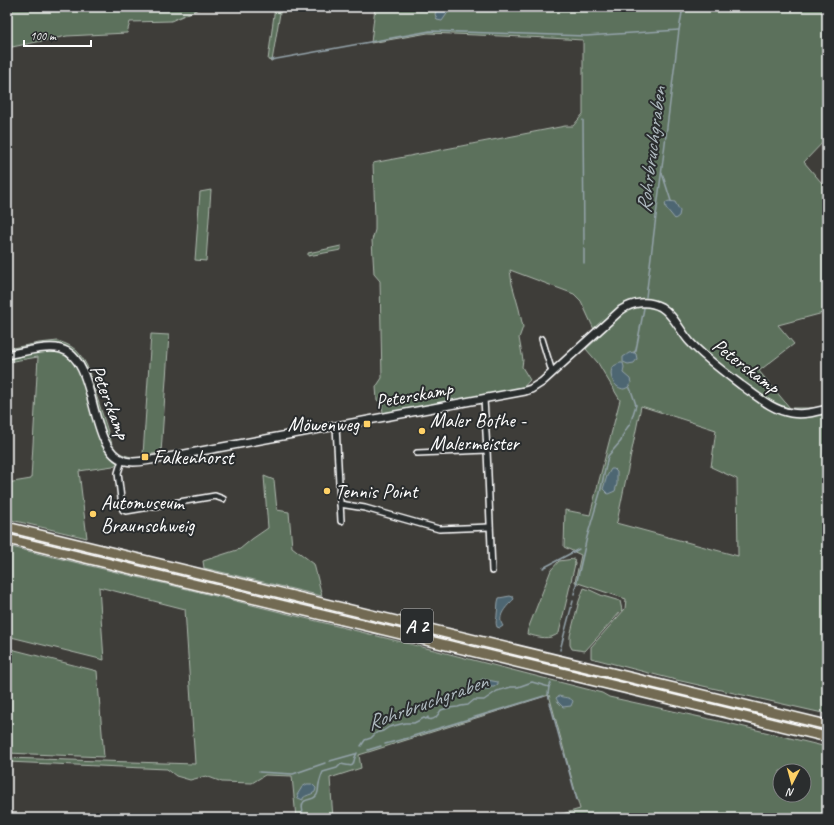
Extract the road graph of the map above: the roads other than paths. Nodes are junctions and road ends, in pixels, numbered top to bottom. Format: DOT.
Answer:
graph roads {
  1 [pos="542,339"];
  2 [pos="7,355"];
  3 [pos="552,372"];
  4 [pos="484,399"];
  5 [pos="827,409"];
  6 [pos="336,426"];
  7 [pos="487,450"];
  8 [pos="417,453"];
  9 [pos="122,460"];
  10 [pos="223,499"];
  11 [pos="340,504"];
  12 [pos="341,521"];
  13 [pos="7,527"];
  14 [pos="490,527"];
  15 [pos="7,539"];
  16 [pos="492,571"];
  17 [pos="827,725"];
  18 [pos="827,737"];
  1 -- 3 [label="street"];
  2 -- 9 [label="street, Peterskamp"];
  3 -- 4 [label="street, Peterskamp"];
  3 -- 5 [label="street, Peterskamp"];
  4 -- 6 [label="street, Peterskamp"];
  4 -- 7 [label="street"];
  6 -- 9 [label="street, Peterskamp"];
  6 -- 11 [label="street"];
  7 -- 8 [label="street"];
  7 -- 14 [label="street"];
  9 -- 10 [label="street"];
  11 -- 12 [label="street"];
  11 -- 14 [label="street"];
  13 -- 17 [label="highway, A 2"];
  14 -- 16 [label="street"];
  15 -- 18 [label="highway, A 2"];
}
